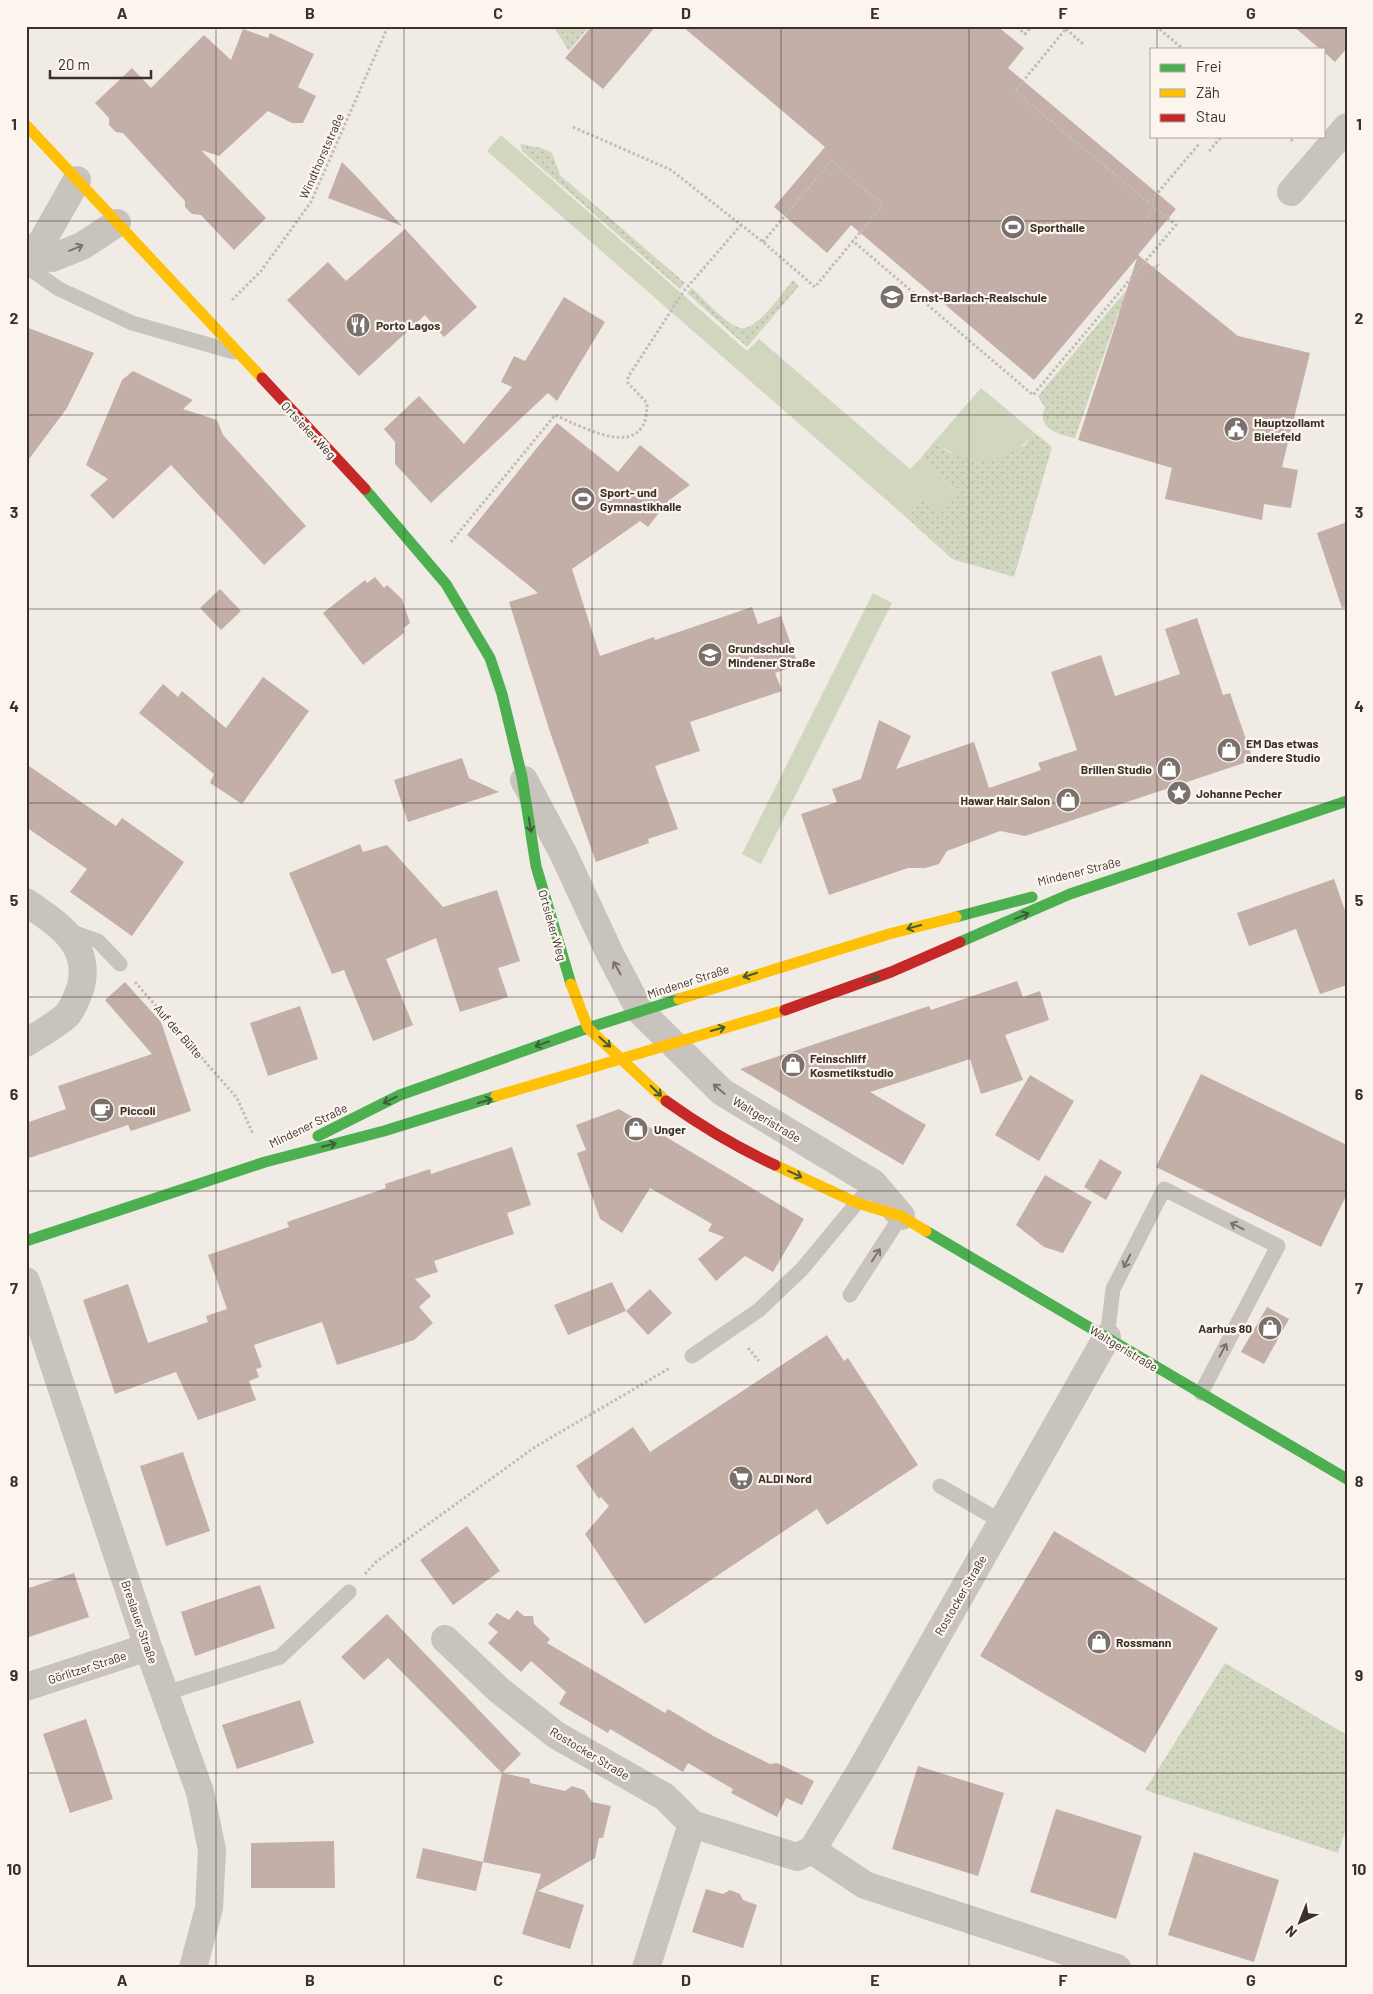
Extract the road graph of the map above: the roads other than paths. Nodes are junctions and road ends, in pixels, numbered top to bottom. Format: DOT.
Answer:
graph roads {
  1 [pos="26,125"];
  2 [pos="1347,126"];
  3 [pos="78,180"];
  4 [pos="1291,192"];
  5 [pos="117,223"];
  6 [pos="27,259"];
  7 [pos="238,353"];
  8 [pos="522,777"];
  9 [pos="1347,801"];
  10 [pos="1136,871"];
  11 [pos="26,902"];
  12 [pos="64,928"];
  13 [pos="120,964"];
  14 [pos="640,1011"];
  15 [pos="588,1028"];
  16 [pos="26,1042"];
  17 [pos="671,1043"];
  18 [pos="621,1057"];
  19 [pos="265,1162"];
  20 [pos="865,1193"];
  21 [pos="901,1216"];
  22 [pos="26,1241"];
  23 [pos="26,1281"];
  24 [pos="850,1295"];
  25 [pos="1107,1338"];
  26 [pos="692,1356"];
  27 [pos="1201,1393"];
  28 [pos="1347,1479"];
  29 [pos="940,1486"];
  30 [pos="1002,1522"];
  31 [pos="349,1592"];
  32 [pos="444,1638"];
  33 [pos="148,1647"];
  34 [pos="26,1687"];
  35 [pos="166,1693"];
  36 [pos="692,1824"];
  37 [pos="812,1850"];
  38 [pos="193,1968"];
  39 [pos="646,1968"];
  40 [pos="1117,1968"];
  1 -- 3 [label="street, Ortsieker Weg"];
  2 -- 4 [label="street"];
  3 -- 5 [label="street, Ortsieker Weg"];
  3 -- 6 [label="street"];
  6 -- 5 [label="street, one-way"];
  5 -- 7 [label="street, Ortsieker Weg"];
  6 -- 7 [label="lane"];
  7 -- 8 [label="street, Ortsieker Weg"];
  14 -- 8 [label="street, Ortsieker Weg, one-way"];
  8 -- 15 [label="street, Ortsieker Weg, one-way"];
  9 -- 10 [label="street, Mindener Straße"];
  10 -- 14 [label="street, Mindener Straße, one-way"];
  17 -- 10 [label="street, Mindener Straße, one-way"];
  11 -- 12 [label="street"];
  12 -- 13 [label="lane"];
  12 -- 16 [label="street"];
  14 -- 15 [label="street, Mindener Straße"];
  14 -- 17 [label="street, Waltgeristraße"];
  15 -- 18 [label="street, Ortsieker Weg, one-way"];
  15 -- 19 [label="street, Mindener Straße, one-way"];
  17 -- 18 [label="street, Mindener Straße"];
  20 -- 17 [label="street, Waltgeristraße, one-way"];
  19 -- 18 [label="street, Mindener Straße, one-way"];
  18 -- 20 [label="street, Waltgeristraße, one-way"];
  19 -- 22 [label="street, Mindener Straße"];
  20 -- 21 [label="street, Waltgeristraße"];
  20 -- 26 [label="lane"];
  24 -- 21 [label="lane, one-way"];
  21 -- 25 [label="street, Waltgeristraße"];
  23 -- 33 [label="street, Breslauer Straße"];
  25 -- 27 [label="street, Waltgeristraße"];
  27 -- 25 [label="lane, one-way"];
  25 -- 30 [label="street, Rostocker Straße"];
  27 -- 28 [label="street, Waltgeristraße"];
  29 -- 30 [label="lane"];
  30 -- 37 [label="street, Rostocker Straße"];
  31 -- 35 [label="lane"];
  32 -- 36 [label="street, Rostocker Straße"];
  33 -- 34 [label="street, Görlitzer Straße"];
  33 -- 35 [label="street, Breslauer Straße"];
  35 -- 38 [label="street, Breslauer Straße"];
  36 -- 37 [label="street, Rostocker Straße"];
  36 -- 39 [label="street"];
  37 -- 40 [label="street"];
}
